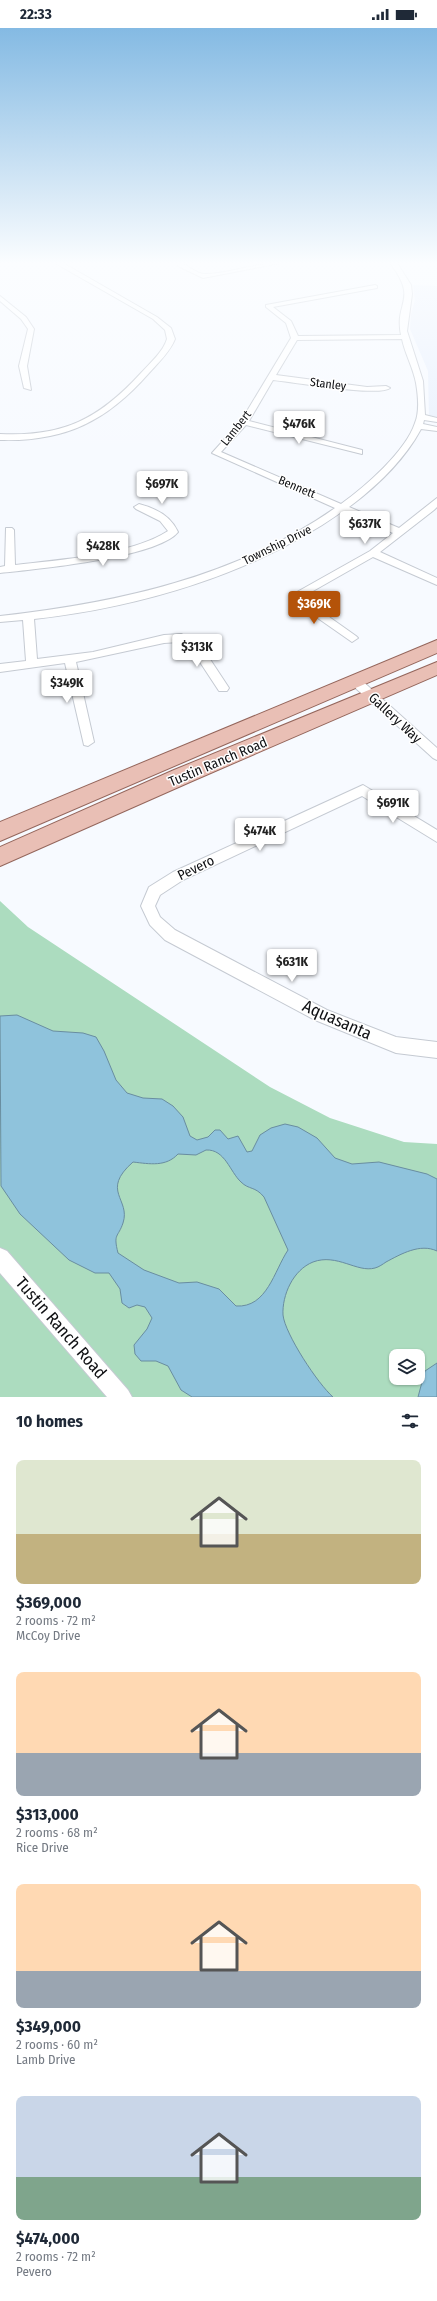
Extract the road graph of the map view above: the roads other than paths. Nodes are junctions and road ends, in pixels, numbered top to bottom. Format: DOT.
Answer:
graph roads {
  1 [pos="29,327"];
  2 [pos="165,327"];
  3 [pos="291,327"];
  4 [pos="403,327"];
  5 [pos="405,337"];
  6 [pos="295,338"];
  7 [pos="270,378"];
  8 [pos="28,388"];
  9 [pos="386,388"];
  10 [pos="437,420"];
  11 [pos="244,422"];
  12 [pos="419,422"];
  13 [pos="437,428"];
  14 [pos="0,437"];
  15 [pos="359,452"];
  16 [pos="216,453"];
  17 [pos="435,506"];
  18 [pos="139,507"];
  19 [pos="345,508"];
  20 [pos="9,530"];
  21 [pos="399,532"];
  22 [pos="373,553"];
  23 [pos="5,570"];
  24 [pos="437,582"];
  25 [pos="28,616"];
  26 [pos="0,619"];
  27 [pos="352,638"];
  28 [pos="437,646"];
  29 [pos="70,660"];
  30 [pos="32,663"];
  31 [pos="0,668"];
  32 [pos="437,668"];
  33 [pos="355,681"];
  34 [pos="223,688"];
  35 [pos="372,697"];
  36 [pos="88,742"];
  37 [pos="437,755"];
  38 [pos="0,832"];
  39 [pos="437,837"];
  40 [pos="0,857"];
  41 [pos="148,906"];
  42 [pos="437,1050"];
  43 [pos="0,1258"];
  44 [pos="121,1397"];
  1 -- 8 [label="street"];
  2 -- 14 [label="street"];
  3 -- 6 [label="street"];
  4 -- 5 [label="street, Township Drive"];
  5 -- 6 [label="street"];
  5 -- 12 [label="street, Township Drive"];
  6 -- 7 [label="street, Lambert"];
  7 -- 9 [label="street, Stanley"];
  7 -- 11 [label="street, Lambert"];
  10 -- 12 [label="street"];
  11 -- 15 [label="street"];
  11 -- 16 [label="street, Lambert"];
  12 -- 13 [label="street"];
  12 -- 19 [label="street, Township Drive"];
  16 -- 19 [label="street, Bennett"];
  17 -- 21 [label="street"];
  18 -- 23 [label="street"];
  19 -- 21 [label="street, Bennett"];
  19 -- 25 [label="street, Township Drive"];
  20 -- 23 [label="street"];
  21 -- 22 [label="street"];
  22 -- 24 [label="street"];
  22 -- 27 [label="street"];
  25 -- 26 [label="street, Township Drive"];
  25 -- 30 [label="street"];
  28 -- 33 [label="main road, Tustin Ranch Road"];
  29 -- 30 [label="street"];
  29 -- 34 [label="street"];
  29 -- 36 [label="street"];
  30 -- 31 [label="street"];
  32 -- 35 [label="main road, Tustin Ranch Road"];
  33 -- 35 [label="street, Gallery Way"];
  33 -- 38 [label="main road, Tustin Ranch Road"];
  35 -- 37 [label="street, Gallery Way"];
  35 -- 40 [label="main road, Tustin Ranch Road"];
  39 -- 41 [label="street, Pevero"];
  41 -- 42 [label="street, Aquasanta"];
  43 -- 44 [label="street, Tustin Ranch Road"];
}
